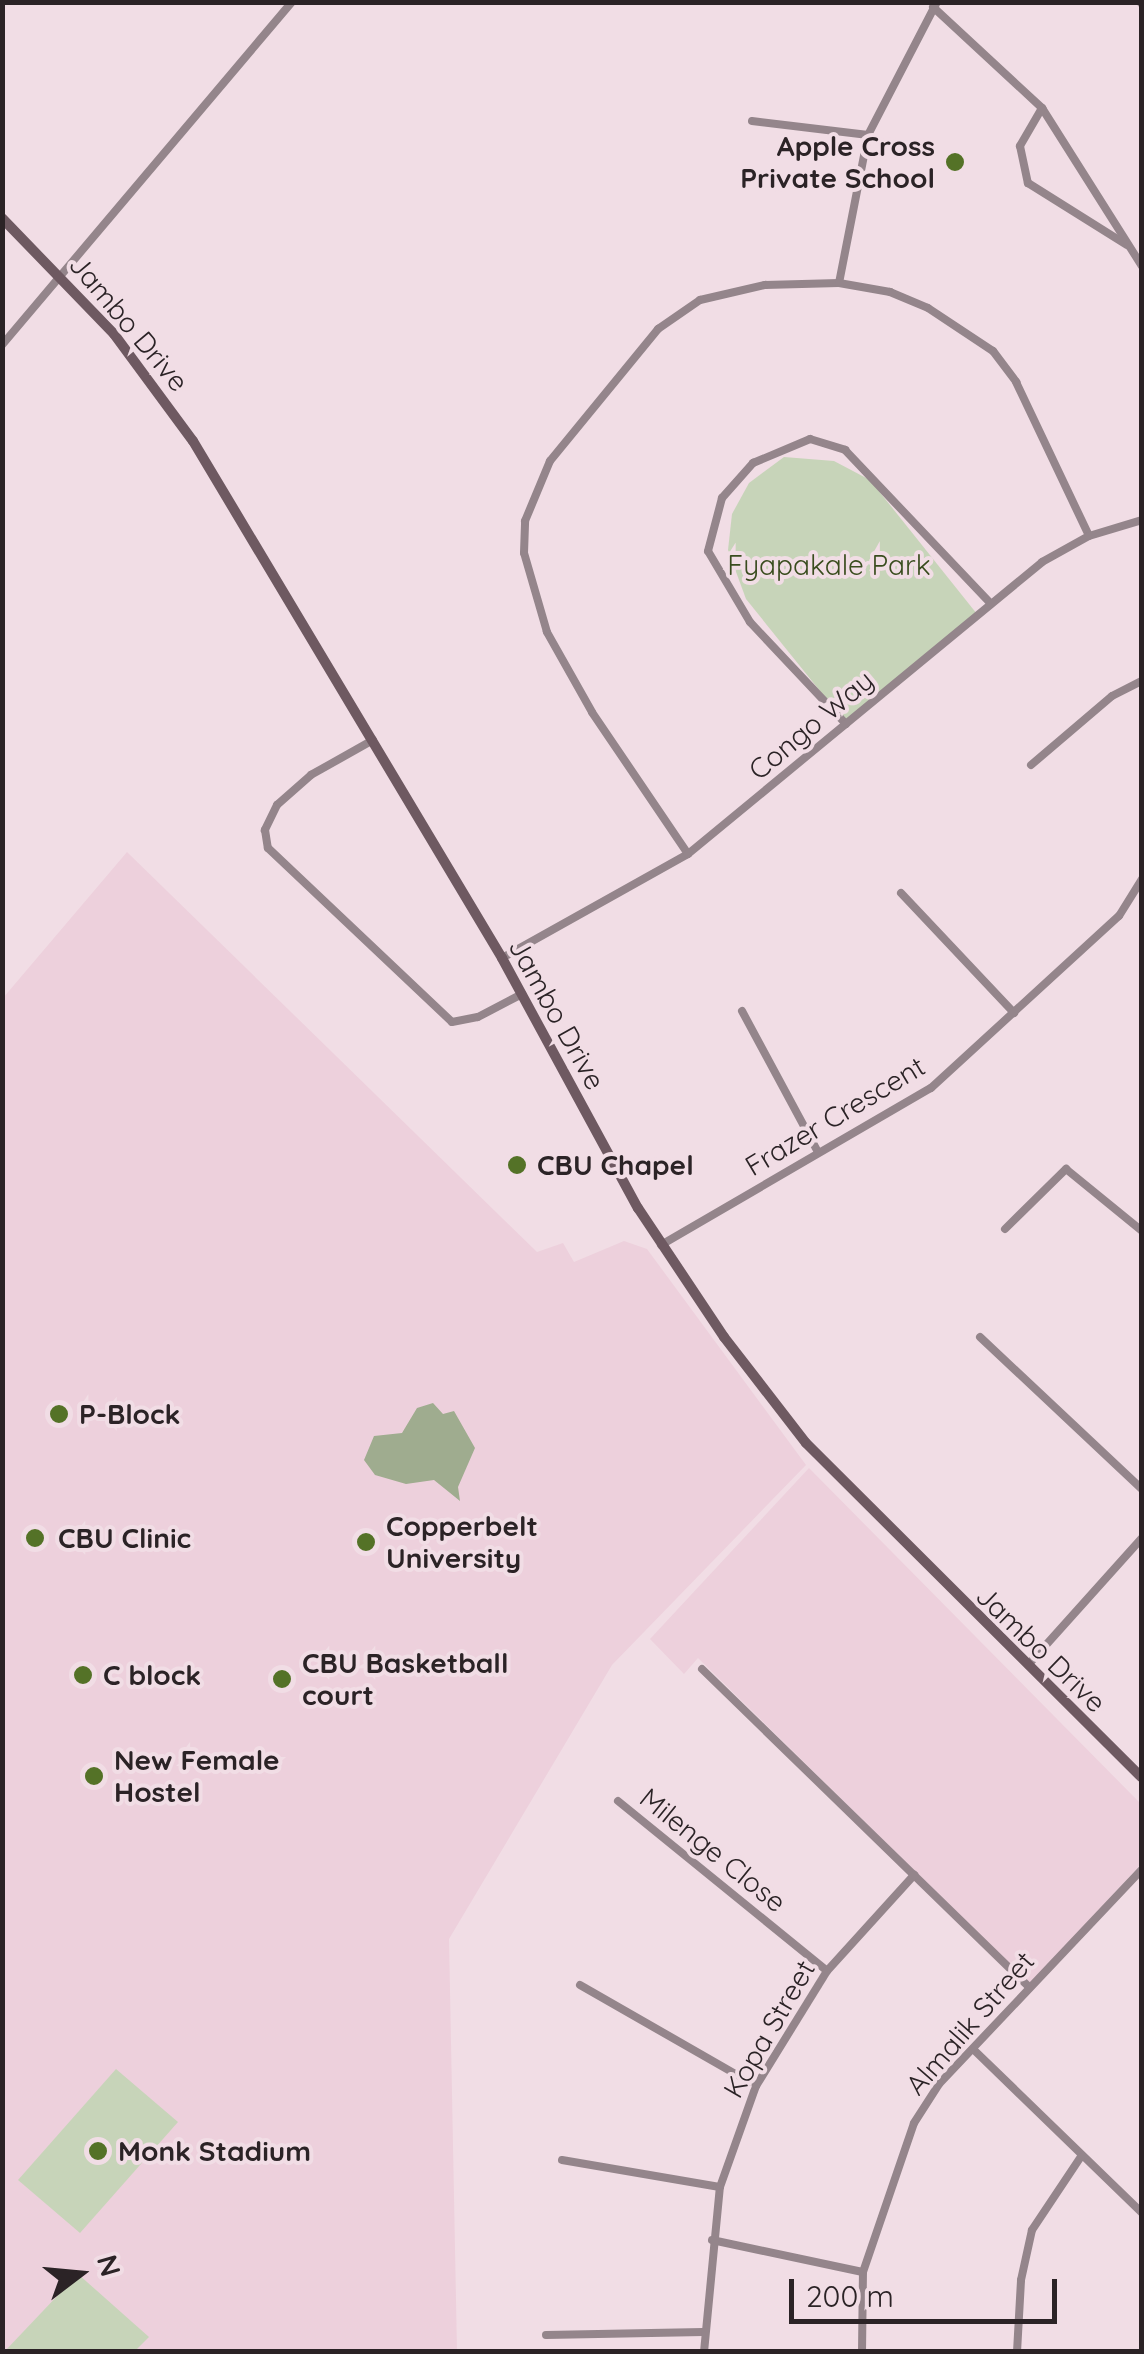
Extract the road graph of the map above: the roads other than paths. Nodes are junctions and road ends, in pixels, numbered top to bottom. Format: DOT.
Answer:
graph roads {
  1 [pos="292,2"];
  2 [pos="935,5"];
  3 [pos="1042,108"];
  4 [pos="752,121"];
  5 [pos="868,134"];
  6 [pos="2,218"];
  7 [pos="1130,246"];
  8 [pos="1140,260"];
  9 [pos="62,274"];
  10 [pos="839,284"];
  11 [pos="2,345"];
  12 [pos="1142,520"];
  13 [pos="1089,536"];
  14 [pos="991,604"];
  15 [pos="1142,681"];
  16 [pos="846,724"];
  17 [pos="373,740"];
  18 [pos="1031,765"];
  19 [pos="688,854"];
  20 [pos="1142,879"];
  21 [pos="900,893"];
  22 [pos="502,958"];
  23 [pos="522,994"];
  24 [pos="742,1011"];
  25 [pos="1014,1013"];
  26 [pos="818,1152"];
  27 [pos="1004,1229"];
  28 [pos="1142,1231"];
  29 [pos="662,1246"];
  30 [pos="980,1338"];
  31 [pos="1142,1489"];
  32 [pos="1142,1538"];
  33 [pos="1026,1667"];
  34 [pos="702,1669"];
  35 [pos="1142,1778"];
  36 [pos="618,1801"];
  37 [pos="1142,1869"];
  38 [pos="914,1875"];
  39 [pos="827,1971"];
  40 [pos="580,1985"];
  41 [pos="1029,1987"];
  42 [pos="974,2050"];
  43 [pos="756,2086"];
  44 [pos="1080,2158"];
  45 [pos="562,2160"];
  46 [pos="720,2187"];
  47 [pos="1141,2212"];
  48 [pos="712,2240"];
  49 [pos="863,2272"];
  50 [pos="703,2332"];
  51 [pos="546,2335"];
  52 [pos="704,2352"];
  53 [pos="862,2352"];
  54 [pos="1016,2352"];
  1 -- 9 [label="street"];
  2 -- 3 [label="street"];
  2 -- 5 [label="street"];
  3 -- 7 [label="street"];
  3 -- 7 [label="street"];
  4 -- 5 [label="street"];
  5 -- 10 [label="street"];
  6 -- 9 [label="main road, Jambo Drive"];
  7 -- 8 [label="street"];
  9 -- 11 [label="street"];
  9 -- 17 [label="main road, Jambo Drive"];
  10 -- 13 [label="street"];
  10 -- 19 [label="street"];
  12 -- 13 [label="street, Congo Way"];
  13 -- 14 [label="street, Congo Way"];
  14 -- 16 [label="street, Congo Way"];
  14 -- 16 [label="street"];
  15 -- 18 [label="street"];
  16 -- 19 [label="street, Congo Way"];
  17 -- 22 [label="main road, Jambo Drive"];
  17 -- 23 [label="street"];
  19 -- 22 [label="street, Congo Way"];
  20 -- 25 [label="street, Frazer Crescent"];
  21 -- 25 [label="street"];
  22 -- 23 [label="main road, Jambo Drive"];
  23 -- 29 [label="main road, Jambo Drive"];
  24 -- 26 [label="street"];
  25 -- 26 [label="street, Frazer Crescent"];
  26 -- 29 [label="street, Frazer Crescent"];
  27 -- 28 [label="street"];
  29 -- 33 [label="main road, Jambo Drive"];
  30 -- 31 [label="street"];
  32 -- 33 [label="street"];
  33 -- 35 [label="main road, Jambo Drive"];
  34 -- 38 [label="street"];
  36 -- 39 [label="street, Milenge Close"];
  37 -- 41 [label="street, Almalik Street"];
  38 -- 39 [label="street, Kopa Street"];
  38 -- 41 [label="street"];
  39 -- 43 [label="street, Kopa Street"];
  40 -- 43 [label="street"];
  41 -- 42 [label="street, Almalik Street"];
  42 -- 44 [label="street"];
  42 -- 49 [label="street, Almalik Street"];
  43 -- 46 [label="street, Kopa Street"];
  44 -- 47 [label="street"];
  44 -- 54 [label="street"];
  45 -- 46 [label="street"];
  46 -- 48 [label="street, Kopa Street"];
  48 -- 49 [label="street"];
  48 -- 50 [label="street, Kopa Street"];
  49 -- 53 [label="street, Almalik Street"];
  50 -- 51 [label="street"];
  50 -- 52 [label="street, Kopa Street"];
}
